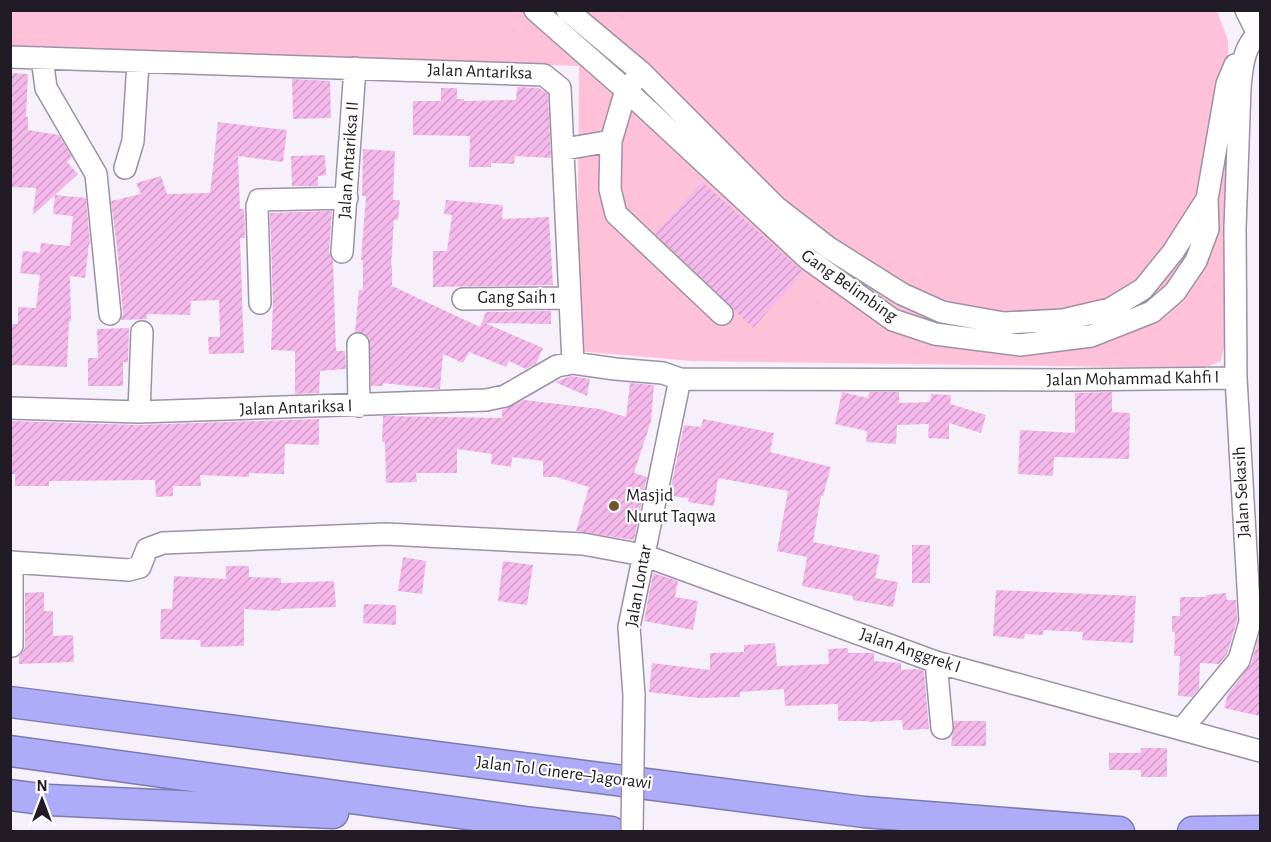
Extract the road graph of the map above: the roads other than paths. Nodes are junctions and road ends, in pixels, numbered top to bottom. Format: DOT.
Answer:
graph roads {
  1 [pos="535,10"];
  2 [pos="567,10"];
  3 [pos="1246,10"];
  4 [pos="1256,38"];
  5 [pos="10,57"];
  6 [pos="42,58"];
  7 [pos="138,63"];
  8 [pos="355,68"];
  9 [pos="641,72"];
  10 [pos="626,90"];
  11 [pos="611,141"];
  12 [pos="565,149"];
  13 [pos="125,168"];
  14 [pos="347,198"];
  15 [pos="1207,199"];
  16 [pos="342,252"];
  17 [pos="1173,252"];
  18 [pos="1196,261"];
  19 [pos="570,298"];
  20 [pos="463,299"];
  21 [pos="260,303"];
  22 [pos="110,314"];
  23 [pos="722,314"];
  24 [pos="142,332"];
  25 [pos="358,344"];
  26 [pos="573,363"];
  27 [pos="1236,378"];
  28 [pos="681,379"];
  29 [pos="359,406"];
  30 [pos="10,408"];
  31 [pos="139,412"];
  32 [pos="643,555"];
  33 [pos="11,562"];
  34 [pos="12,646"];
  35 [pos="936,662"];
  36 [pos="10,699"];
  37 [pos="942,728"];
  38 [pos="1182,729"];
  39 [pos="10,751"];
  40 [pos="1260,751"];
  41 [pos="10,795"];
  42 [pos="525,822"];
  43 [pos="611,831"];
  44 [pos="632,831"];
  45 [pos="1119,831"];
  46 [pos="1193,831"];
  47 [pos="1260,831"];
  1 -- 10 [label="street, Gang Belimbing"];
  2 -- 9 [label="street, Gang Belimbing"];
  3 -- 4 [label="street"];
  4 -- 15 [label="street, Gang Belimbing"];
  4 -- 27 [label="street, Jalan Mohammad Kahfi I"];
  5 -- 6 [label="street, Jalan Antariksa"];
  6 -- 7 [label="street, Jalan Antariksa"];
  6 -- 22 [label="street"];
  7 -- 8 [label="street, Jalan Antariksa"];
  7 -- 13 [label="street"];
  8 -- 12 [label="street, Jalan Antariksa"];
  8 -- 14 [label="street, Jalan Antariksa II"];
  9 -- 10 [label="street"];
  9 -- 17 [label="street, Gang Belimbing"];
  10 -- 11 [label="street"];
  10 -- 18 [label="street, Gang Belimbing"];
  11 -- 12 [label="street"];
  11 -- 23 [label="street"];
  12 -- 19 [label="street, Jalan Antariksa"];
  14 -- 16 [label="street, Jalan Antariksa II"];
  14 -- 21 [label="street"];
  15 -- 17 [label="street, Gang Belimbing"];
  15 -- 18 [label="street, Gang Belimbing"];
  17 -- 18 [label="street"];
  19 -- 20 [label="street, Gang Saih 1"];
  19 -- 26 [label="street, Jalan Antariksa"];
  24 -- 31 [label="street"];
  25 -- 29 [label="street"];
  26 -- 28 [label="street"];
  26 -- 29 [label="street, Jalan Antariksa I"];
  27 -- 28 [label="street, Jalan Mohammad Kahfi I"];
  27 -- 38 [label="street, Jalan Sekasih"];
  28 -- 32 [label="street, Jalan Lontar"];
  29 -- 31 [label="street, Jalan Antariksa I"];
  30 -- 31 [label="street, Jalan Antariksa I"];
  32 -- 33 [label="street, Jalan Anggrek I"];
  32 -- 35 [label="street, Jalan Anggrek I"];
  32 -- 44 [label="street, Jalan Lontar, bridge"];
  33 -- 34 [label="street"];
  35 -- 37 [label="street"];
  35 -- 38 [label="street, Jalan Anggrek I"];
  36 -- 45 [label="highway, Jalan Tol Cinere–Jagorawi"];
  38 -- 40 [label="street, Jalan Anggrek I"];
  39 -- 42 [label="highway"];
  41 -- 42 [label="highway"];
  42 -- 43 [label="highway"];
  46 -- 47 [label="highway"];
}
